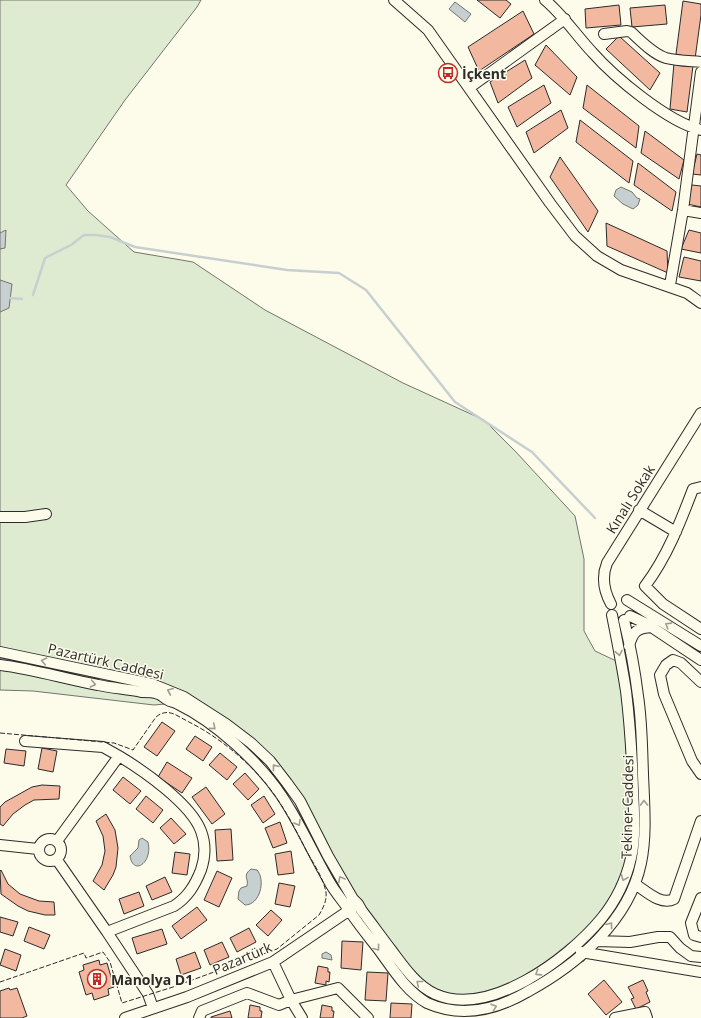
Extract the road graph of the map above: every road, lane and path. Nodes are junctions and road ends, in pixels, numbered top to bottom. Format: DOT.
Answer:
graph roads {
  1 [pos="394,0"];
  2 [pos="545,0"];
  3 [pos="564,19"];
  4 [pos="604,34"];
  5 [pos="701,62"];
  6 [pos="701,73"];
  7 [pos="470,88"];
  8 [pos="698,129"];
  9 [pos="683,210"];
  10 [pos="701,213"];
  11 [pos="670,286"];
  12 [pos="701,303"];
  13 [pos="701,413"];
  14 [pos="701,487"];
  15 [pos="639,510"];
  16 [pos="46,514"];
  17 [pos="0,517"];
  18 [pos="676,532"];
  19 [pos="627,600"];
  20 [pos="611,609"];
  21 [pos="627,618"];
  22 [pos="652,626"];
  23 [pos="701,629"];
  24 [pos="629,646"];
  25 [pos="701,646"];
  26 [pos="0,652"];
  27 [pos="701,660"];
  28 [pos="0,665"];
  29 [pos="701,682"];
  30 [pos="25,741"];
  31 [pos="119,756"];
  32 [pos="701,774"];
  33 [pos="701,821"];
  34 [pos="57,841"];
  35 [pos="0,845"];
  36 [pos="38,849"];
  37 [pos="57,860"];
  38 [pos="635,884"];
  39 [pos="701,898"];
  40 [pos="356,911"];
  41 [pos="107,932"];
  42 [pos="701,937"];
  43 [pos="597,941"];
  44 [pos="570,949"];
  45 [pos="584,953"];
  46 [pos="701,957"];
  47 [pos="273,962"];
  48 [pos="701,972"];
  49 [pos="291,1000"];
  50 [pos="153,1008"];
  51 [pos="126,1018"];
  52 [pos="199,1018"];
  53 [pos="302,1018"];
  54 [pos="368,1018"];
  55 [pos="615,1018"];
  56 [pos="647,1018"];
  1 -- 7 [label="street"];
  2 -- 3 [label="street"];
  3 -- 7 [label="street"];
  3 -- 8 [label="street"];
  4 -- 5 [label="street"];
  6 -- 8 [label="street"];
  7 -- 11 [label="street"];
  8 -- 9 [label="street"];
  9 -- 10 [label="street"];
  9 -- 11 [label="street"];
  11 -- 12 [label="street"];
  13 -- 15 [label="street, Kınalı Sokak"];
  14 -- 18 [label="street"];
  15 -- 18 [label="street"];
  15 -- 20 [label="street, Kınalı Sokak"];
  16 -- 17 [label="street"];
  18 -- 23 [label="street"];
  19 -- 20 [label="street"];
  19 -- 21 [label="street, Tekiner Caddesi"];
  25 -- 19 [label="street, one-way"];
  20 -- 21 [label="street"];
  20 -- 44 [label="street, Tekiner Caddesi, one-way"];
  21 -- 22 [label="street"];
  21 -- 24 [label="street, Tekiner Caddesi"];
  22 -- 24 [label="street"];
  22 -- 27 [label="street"];
  38 -- 24 [label="street, Tekiner Caddesi, one-way"];
  40 -- 26 [label="street, Pazartürk Caddesi, one-way"];
  28 -- 40 [label="street, Pazartürk Caddesi, one-way"];
  29 -- 32 [label="street"];
  30 -- 31 [label="street"];
  31 -- 34 [label="street"];
  31 -- 41 [label="street"];
  33 -- 38 [label="street"];
  34 -- 36 [label="street"];
  34 -- 37 [label="street"];
  35 -- 36 [label="street"];
  36 -- 37 [label="street"];
  37 -- 41 [label="street"];
  43 -- 38 [label="street, Tekiner Caddesi, one-way"];
  39 -- 42 [label="street"];
  44 -- 40 [label="street, Tekiner Caddesi, one-way"];
  40 -- 45 [label="street, Tekiner Caddesi, one-way"];
  40 -- 47 [label="street, Pazartürk"];
  41 -- 50 [label="street"];
  43 -- 45 [label="street, Tekiner Caddesi"];
  43 -- 46 [label="street"];
  44 -- 45 [label="street"];
  45 -- 48 [label="street"];
  47 -- 49 [label="street"];
  47 -- 50 [label="street, Pazartürk"];
  49 -- 52 [label="street"];
  49 -- 53 [label="street"];
  49 -- 54 [label="street"];
  50 -- 51 [label="street, Pazartürk"];
  55 -- 56 [label="street"];
}
